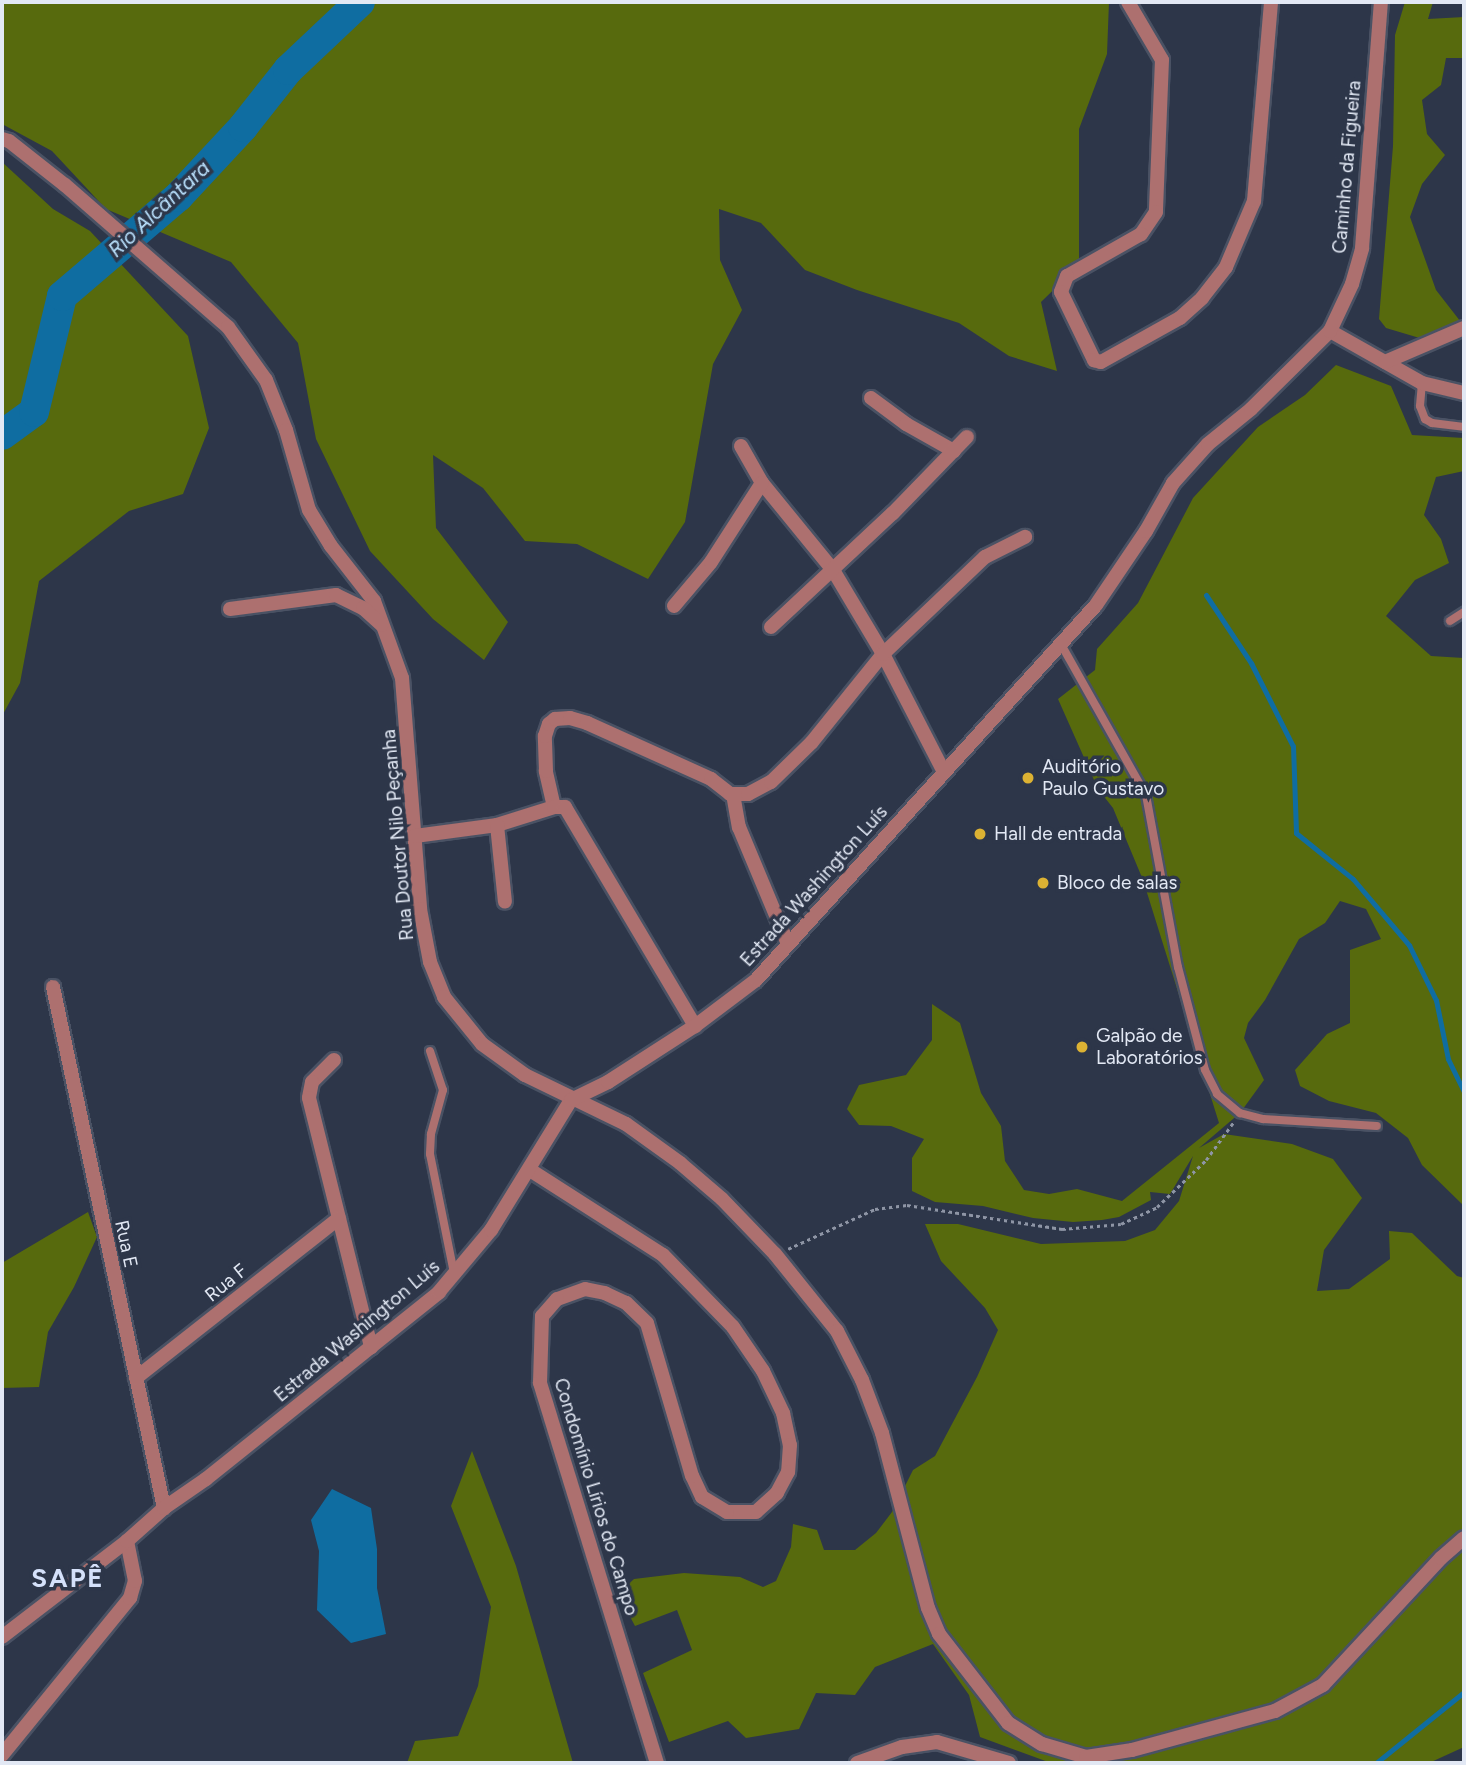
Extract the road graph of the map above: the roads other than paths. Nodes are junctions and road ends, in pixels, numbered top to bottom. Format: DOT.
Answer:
graph roads {
  1 [pos="1128,2"];
  2 [pos="1272,2"];
  3 [pos="1381,2"];
  4 [pos="2,139"];
  5 [pos="1464,328"];
  6 [pos="1330,331"];
  7 [pos="1385,362"];
  8 [pos="1422,383"];
  9 [pos="1464,393"];
  10 [pos="871,398"];
  11 [pos="1464,427"];
  12 [pos="967,437"];
  13 [pos="741,446"];
  14 [pos="954,451"];
  15 [pos="762,483"];
  16 [pos="1025,537"];
  17 [pos="833,570"];
  18 [pos="674,606"];
  19 [pos="230,610"];
  20 [pos="1464,611"];
  21 [pos="1450,621"];
  22 [pos="771,627"];
  23 [pos="386,629"];
  24 [pos="1062,646"];
  25 [pos="883,654"];
  26 [pos="944,772"];
  27 [pos="733,794"];
  28 [pos="554,807"];
  29 [pos="498,825"];
  30 [pos="415,836"];
  31 [pos="505,902"];
  32 [pos="788,944"];
  33 [pos="53,987"];
  34 [pos="695,1026"];
  35 [pos="430,1051"];
  36 [pos="334,1060"];
  37 [pos="571,1100"];
  38 [pos="1377,1126"];
  39 [pos="530,1170"];
  40 [pos="340,1218"];
  41 [pos="455,1276"];
  42 [pos="371,1347"];
  43 [pos="136,1377"];
  44 [pos="164,1508"];
  45 [pos="1464,1538"];
  46 [pos="127,1541"];
  47 [pos="2,1636"];
  48 [pos="2,1755"];
  49 [pos="657,1763"];
  50 [pos="857,1763"];
  51 [pos="1009,1763"];
  1 -- 2 [label="street"];
  3 -- 6 [label="street, Caminho da Figueira"];
  4 -- 23 [label="street, Rua Doutor Nilo Peçanha"];
  5 -- 7 [label="street"];
  6 -- 7 [label="street"];
  6 -- 24 [label="street, Estrada Washington Luís"];
  7 -- 8 [label="street"];
  8 -- 9 [label="street"];
  8 -- 11 [label="lane"];
  10 -- 14 [label="street"];
  12 -- 14 [label="street"];
  13 -- 15 [label="street"];
  14 -- 17 [label="street"];
  15 -- 17 [label="street"];
  15 -- 18 [label="street"];
  16 -- 25 [label="street"];
  17 -- 22 [label="street"];
  17 -- 25 [label="street"];
  19 -- 23 [label="street"];
  20 -- 21 [label="lane"];
  23 -- 30 [label="street, Rua Doutor Nilo Peçanha"];
  24 -- 26 [label="street, Estrada Washington Luís"];
  24 -- 38 [label="lane"];
  25 -- 26 [label="street"];
  25 -- 27 [label="street"];
  26 -- 32 [label="street, Estrada Washington Luís"];
  27 -- 28 [label="street"];
  27 -- 32 [label="street"];
  28 -- 29 [label="street"];
  28 -- 34 [label="street"];
  29 -- 30 [label="street"];
  29 -- 31 [label="street"];
  30 -- 37 [label="street, Rua Doutor Nilo Peçanha"];
  32 -- 34 [label="street, Estrada Washington Luís"];
  33 -- 43 [label="street, Rua E"];
  34 -- 37 [label="street, Estrada Washington Luís"];
  35 -- 41 [label="lane"];
  36 -- 40 [label="street"];
  37 -- 39 [label="street, Estrada Washington Luís"];
  37 -- 45 [label="street, Rua Doutor Nilo Peçanha"];
  39 -- 41 [label="street, Estrada Washington Luís"];
  39 -- 49 [label="street, Condomínio Lírios do Campo"];
  40 -- 42 [label="street"];
  40 -- 43 [label="street, Rua F"];
  41 -- 42 [label="street, Estrada Washington Luís"];
  42 -- 44 [label="street, Estrada Washington Luís"];
  43 -- 44 [label="street, Rua E"];
  44 -- 46 [label="street, Estrada Washington Luís"];
  46 -- 47 [label="street, Estrada Washington Luís"];
  46 -- 48 [label="street"];
  50 -- 51 [label="street"];
}
